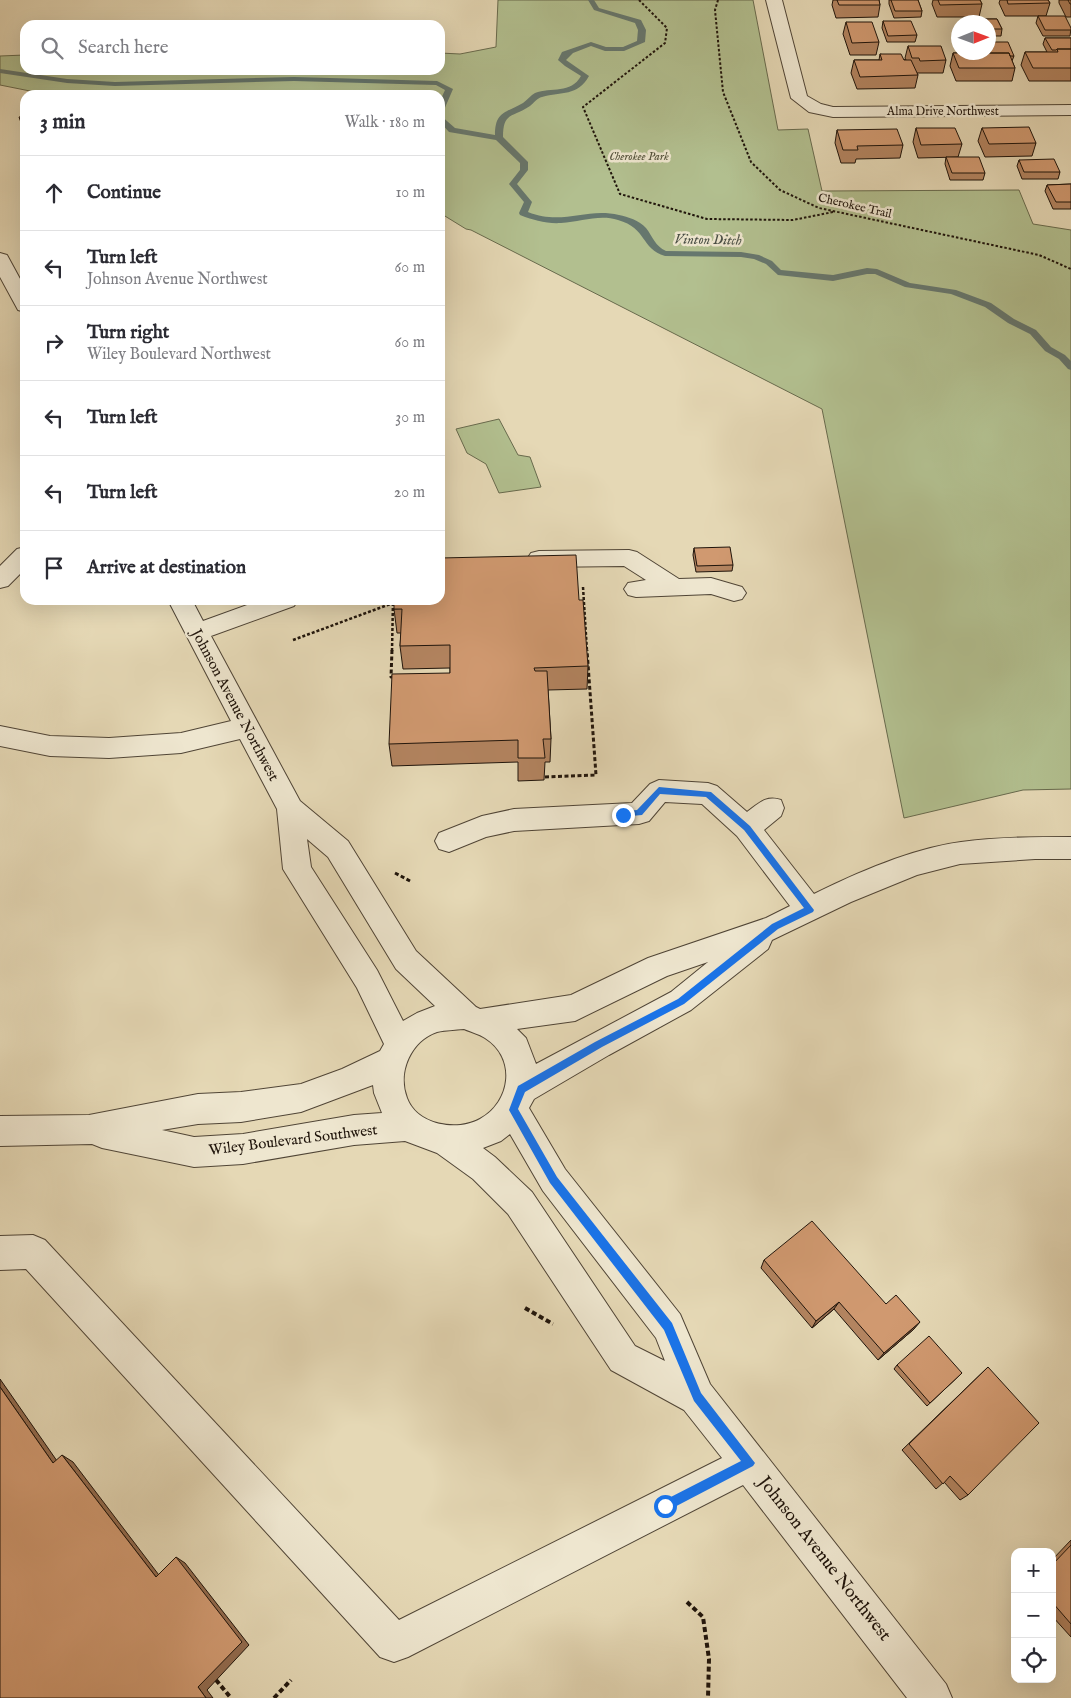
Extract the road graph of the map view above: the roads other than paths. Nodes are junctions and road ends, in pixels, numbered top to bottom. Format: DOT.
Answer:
graph roads {
  1 [pos="774,0"];
  2 [pos="1071,110"];
  3 [pos="0,259"];
  4 [pos="20,297"];
  5 [pos="520,560"];
  6 [pos="20,561"];
  7 [pos="0,580"];
  8 [pos="674,587"];
  9 [pos="636,589"];
  10 [pos="734,593"];
  11 [pos="183,605"];
  12 [pos="272,605"];
  13 [pos="197,632"];
  14 [pos="247,727"];
  15 [pos="0,736"];
  16 [pos="771,808"];
  17 [pos="290,809"];
  18 [pos="747,828"];
  19 [pos="449,841"];
  20 [pos="1071,848"];
  21 [pos="810,910"];
  22 [pos="775,927"];
  23 [pos="474,1019"];
  24 [pos="395,1053"];
  25 [pos="517,1099"];
  26 [pos="409,1126"];
  27 [pos="89,1130"];
  28 [pos="0,1131"];
  29 [pos="445,1140"];
  30 [pos="16,1252"];
  31 [pos="697,1397"];
  32 [pos="749,1463"];
  33 [pos="932,1698"];
  1 -- 2 [label="street, Alma Drive Northwest"];
  3 -- 4 [label="street"];
  5 -- 8 [label="street"];
  6 -- 7 [label="street"];
  8 -- 9 [label="street"];
  8 -- 10 [label="street"];
  11 -- 13 [label="street, Johnson Avenue Northwest"];
  12 -- 13 [label="street"];
  13 -- 14 [label="street, Johnson Avenue Northwest"];
  14 -- 15 [label="street"];
  14 -- 17 [label="street, Johnson Avenue Northwest"];
  16 -- 18 [label="street"];
  17 -- 23 [label="street, Johnson Avenue Northwest"];
  17 -- 24 [label="street, Johnson Avenue Northwest"];
  18 -- 19 [label="street"];
  18 -- 21 [label="street"];
  20 -- 21 [label="street"];
  21 -- 22 [label="street"];
  22 -- 23 [label="street"];
  22 -- 25 [label="street"];
  23 -- 24 [label="street"];
  23 -- 25 [label="street"];
  24 -- 26 [label="street"];
  24 -- 27 [label="street, Wiley Boulevard Southwest"];
  25 -- 29 [label="street"];
  25 -- 31 [label="street, Johnson Avenue Northwest"];
  26 -- 27 [label="street, Wiley Boulevard Southwest"];
  26 -- 29 [label="street"];
  27 -- 28 [label="street, Wiley Boulevard Southwest"];
  29 -- 31 [label="street, Johnson Avenue Northwest"];
  30 -- 32 [label="street"];
  31 -- 32 [label="street, Johnson Avenue Northwest"];
  32 -- 33 [label="street, Johnson Avenue Northwest"];
}
